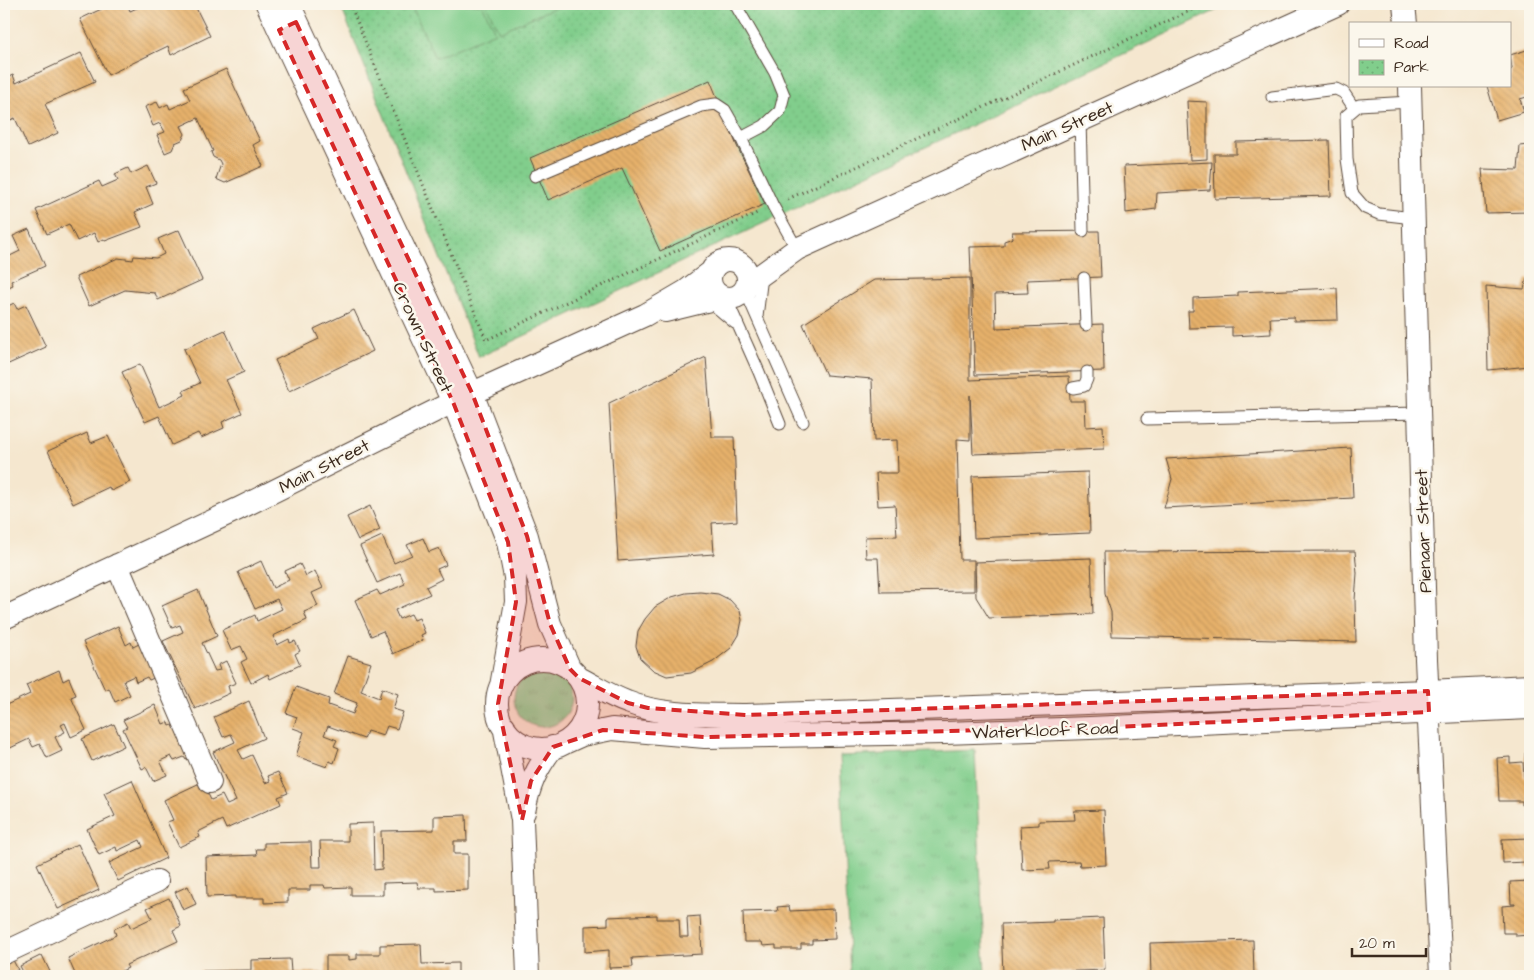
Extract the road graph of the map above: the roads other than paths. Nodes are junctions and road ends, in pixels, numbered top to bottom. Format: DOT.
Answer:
graph roads {
  1 [pos="267,4"];
  2 [pos="735,4"];
  3 [pos="1338,4"];
  4 [pos="1404,4"];
  5 [pos="292,15"];
  6 [pos="1406,22"];
  7 [pos="1410,94"];
  8 [pos="1272,98"];
  9 [pos="1354,108"];
  10 [pos="1080,120"];
  11 [pos="741,138"];
  12 [pos="535,176"];
  13 [pos="1414,218"];
  14 [pos="1083,231"];
  15 [pos="797,249"];
  16 [pos="736,261"];
  17 [pos="711,272"];
  18 [pos="1084,278"];
  19 [pos="735,291"];
  20 [pos="645,315"];
  21 [pos="757,319"];
  22 [pos="1086,325"];
  23 [pos="738,326"];
  24 [pos="1087,372"];
  25 [pos="1073,388"];
  26 [pos="462,397"];
  27 [pos="1419,413"];
  28 [pos="1148,420"];
  29 [pos="803,422"];
  30 [pos="780,424"];
  31 [pos="117,566"];
  32 [pos="4,618"];
  33 [pos="575,673"];
  34 [pos="501,686"];
  35 [pos="1530,686"];
  36 [pos="1088,702"];
  37 [pos="1428,702"];
  38 [pos="1530,708"];
  39 [pos="504,726"];
  40 [pos="1090,728"];
  41 [pos="557,746"];
  42 [pos="210,782"];
  43 [pos="522,820"];
  44 [pos="157,881"];
  45 [pos="4,953"];
  46 [pos="528,976"];
  47 [pos="1441,976"];
  1 -- 5 [label="street, Crown Street"];
  2 -- 11 [label="lane"];
  3 -- 10 [label="street, Main Street"];
  4 -- 6 [label="street"];
  5 -- 26 [label="street, Crown Street"];
  7 -- 9 [label="lane"];
  7 -- 13 [label="street, Pienaar Street"];
  8 -- 9 [label="lane"];
  9 -- 13 [label="lane"];
  10 -- 14 [label="lane"];
  10 -- 15 [label="street, Main Street"];
  11 -- 12 [label="lane"];
  11 -- 15 [label="lane"];
  13 -- 27 [label="street, Pienaar Street"];
  15 -- 16 [label="street, Main Street"];
  15 -- 19 [label="street, Main Street"];
  16 -- 17 [label="street"];
  16 -- 19 [label="street"];
  17 -- 19 [label="street"];
  17 -- 20 [label="street, Main Street"];
  18 -- 22 [label="lane"];
  19 -- 20 [label="street, Main Street"];
  19 -- 21 [label="lane"];
  19 -- 21 [label="lane"];
  19 -- 23 [label="lane"];
  19 -- 23 [label="lane"];
  20 -- 26 [label="street, Main Street"];
  21 -- 29 [label="lane"];
  23 -- 30 [label="lane"];
  24 -- 25 [label="lane"];
  26 -- 31 [label="street, Main Street"];
  26 -- 33 [label="street, Crown Street"];
  26 -- 34 [label="street, Crown Street"];
  27 -- 28 [label="lane"];
  27 -- 37 [label="street, Pienaar Street"];
  31 -- 32 [label="street, Main Street"];
  31 -- 42 [label="street"];
  33 -- 34 [label="street"];
  33 -- 36 [label="street, Waterkloof Road"];
  33 -- 41 [label="street"];
  34 -- 39 [label="street"];
  35 -- 37 [label="street, Waterkloof Road"];
  36 -- 37 [label="street, Waterkloof Road"];
  36 -- 40 [label="street"];
  37 -- 38 [label="street, Waterkloof Road"];
  37 -- 40 [label="street, Waterkloof Road"];
  37 -- 47 [label="street, Pienaar Street"];
  39 -- 41 [label="street"];
  39 -- 43 [label="street"];
  40 -- 41 [label="street, Waterkloof Road"];
  41 -- 43 [label="street"];
  43 -- 46 [label="street"];
  44 -- 45 [label="street"];
}
